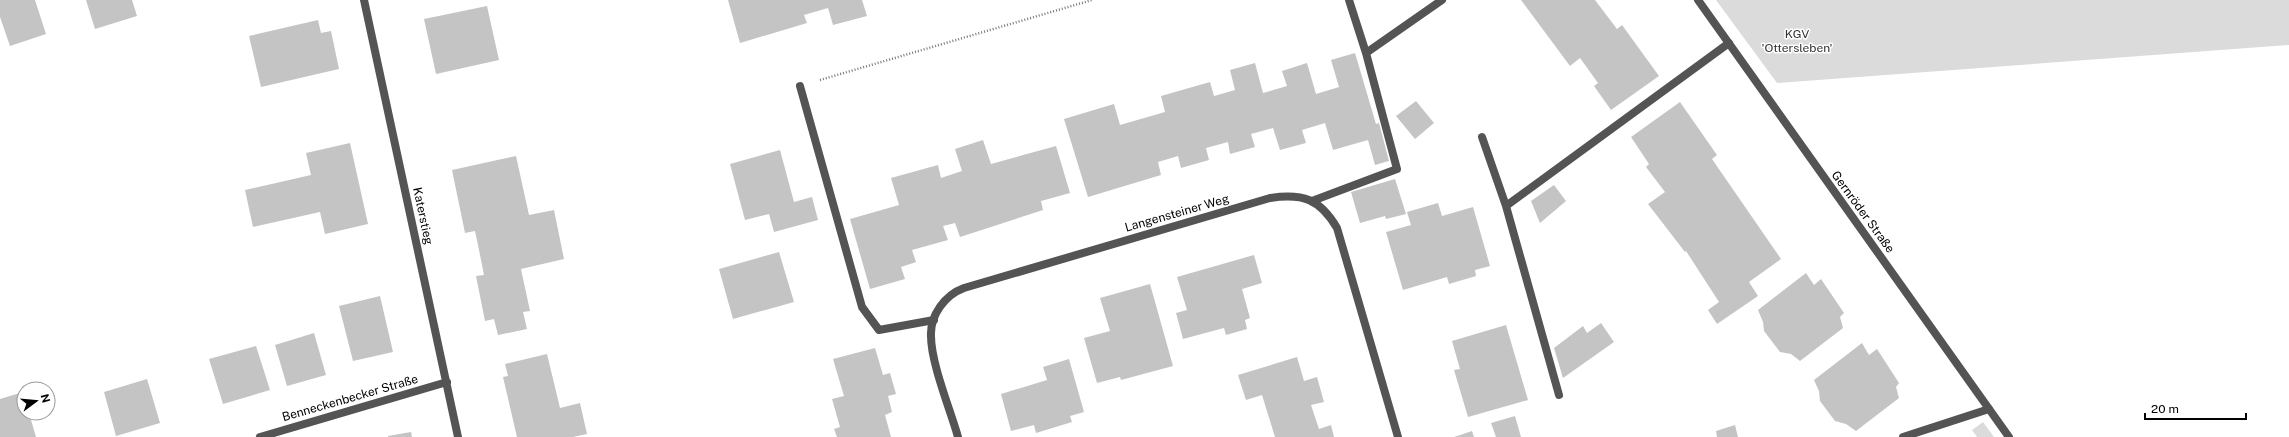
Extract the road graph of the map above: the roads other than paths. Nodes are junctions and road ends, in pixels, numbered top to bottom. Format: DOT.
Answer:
graph roads {
  1 [pos="364,0"];
  2 [pos="1349,0"];
  3 [pos="1442,0"];
  4 [pos="1698,0"];
  5 [pos="1729,44"];
  6 [pos="1366,53"];
  7 [pos="800,86"];
  8 [pos="1482,137"];
  9 [pos="1312,201"];
  10 [pos="1506,206"];
  11 [pos="934,320"];
  12 [pos="446,382"];
  13 [pos="1559,395"];
  14 [pos="1989,409"];
  15 [pos="260,437"];
  16 [pos="458,437"];
  17 [pos="958,437"];
  18 [pos="1398,437"];
  19 [pos="1903,437"];
  20 [pos="2009,437"];
  1 -- 12 [label="street, Katerstieg"];
  2 -- 6 [label="street"];
  3 -- 6 [label="street"];
  4 -- 5 [label="street, Gernröder Straße"];
  5 -- 10 [label="street"];
  5 -- 14 [label="street, Gernröder Straße"];
  6 -- 9 [label="street"];
  7 -- 11 [label="street"];
  8 -- 10 [label="street"];
  9 -- 11 [label="street, Langensteiner Weg"];
  9 -- 18 [label="street, Langensteiner Weg"];
  10 -- 13 [label="street"];
  11 -- 17 [label="street, Langensteiner Weg"];
  12 -- 15 [label="street, Benneckenbecker Straße"];
  12 -- 16 [label="street, Katerstieg"];
  14 -- 19 [label="street"];
  14 -- 20 [label="street, Gernröder Straße"];
}
